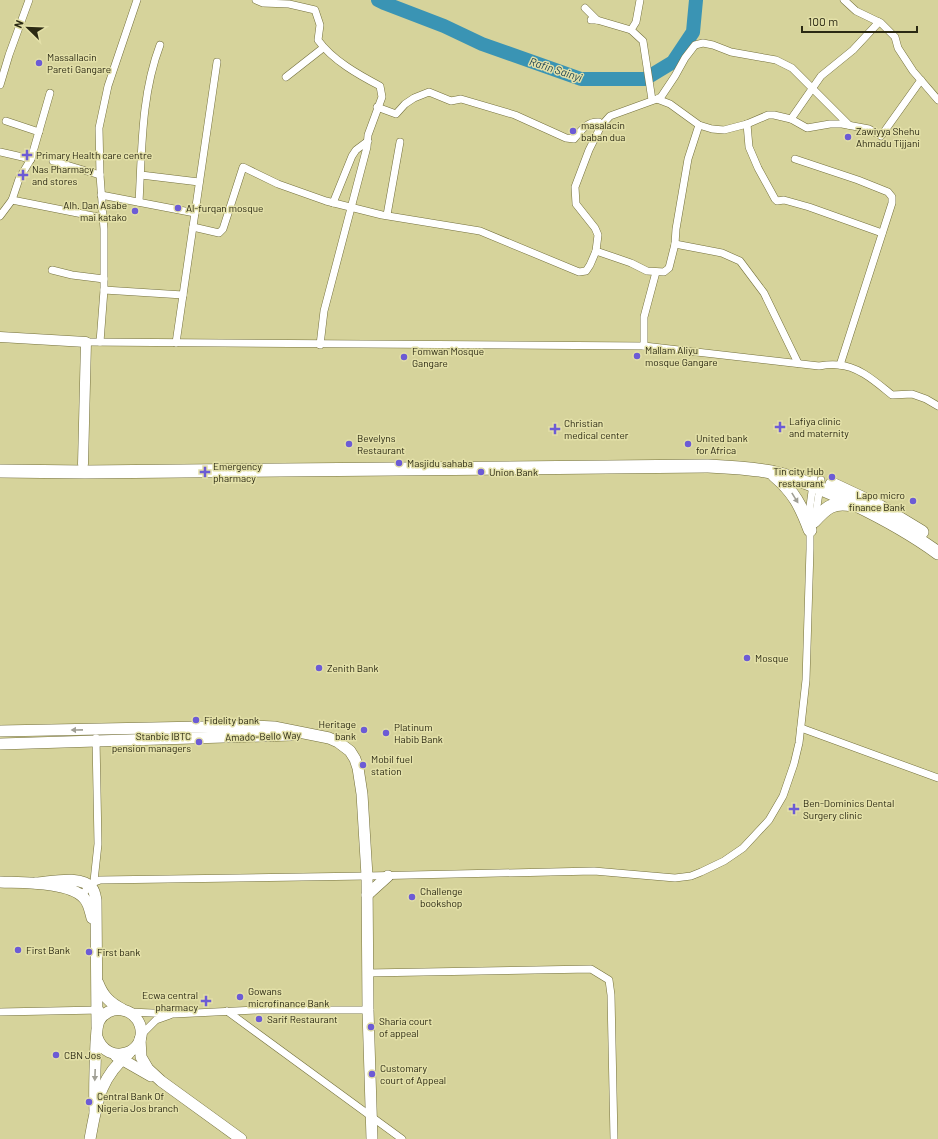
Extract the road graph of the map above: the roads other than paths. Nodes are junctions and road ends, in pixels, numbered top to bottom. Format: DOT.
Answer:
graph roads {
  1 [pos="29,0"];
  2 [pos="137,0"];
  3 [pos="256,0"];
  4 [pos="640,0"];
  5 [pos="844,0"];
  6 [pos="585,8"];
  7 [pos="879,22"];
  8 [pos="631,30"];
  9 [pos="160,45"];
  10 [pos="323,48"];
  11 [pos="217,62"];
  12 [pos="286,77"];
  13 [pos="920,80"];
  14 [pos="0,84"];
  15 [pos="811,89"];
  16 [pos="50,93"];
  17 [pos="654,100"];
  18 [pos="938,100"];
  19 [pos="377,107"];
  20 [pos="791,119"];
  21 [pos="6,121"];
  22 [pos="844,123"];
  23 [pos="747,124"];
  24 [pos="699,125"];
  25 [pos="601,126"];
  26 [pos="39,132"];
  27 [pos="368,141"];
  28 [pos="400,142"];
  29 [pos="0,152"];
  30 [pos="795,158"];
  31 [pos="31,159"];
  32 [pos="53,162"];
  33 [pos="100,174"];
  34 [pos="141,175"];
  35 [pos="199,182"];
  36 [pos="102,195"];
  37 [pos="12,200"];
  38 [pos="139,202"];
  39 [pos="333,202"];
  40 [pos="351,208"];
  41 [pos="194,214"];
  42 [pos="387,215"];
  43 [pos="0,216"];
  44 [pos="103,218"];
  45 [pos="193,227"];
  46 [pos="882,233"];
  47 [pos="675,244"];
  48 [pos="596,251"];
  49 [pos="52,270"];
  50 [pos="656,272"];
  51 [pos="104,279"];
  52 [pos="104,290"];
  53 [pos="183,295"];
  54 [pos="0,337"];
  55 [pos="86,342"];
  56 [pos="100,342"];
  57 [pos="176,343"];
  58 [pos="320,344"];
  59 [pos="644,346"];
  60 [pos="798,363"];
  61 [pos="840,365"];
  62 [pos="938,406"];
  63 [pos="0,464"];
  64 [pos="83,464"];
  65 [pos="0,471"];
  66 [pos="772,473"];
  67 [pos="816,483"];
  68 [pos="863,508"];
  69 [pos="812,525"];
  70 [pos="938,544"];
  71 [pos="938,553"];
  72 [pos="801,728"];
  73 [pos="96,729"];
  74 [pos="0,731"];
  75 [pos="311,734"];
  76 [pos="96,742"];
  77 [pos="0,744"];
  78 [pos="938,778"];
  79 [pos="367,876"];
  80 [pos="388,876"];
  81 [pos="0,882"];
  82 [pos="36,883"];
  83 [pos="92,883"];
  84 [pos="367,895"];
  85 [pos="82,896"];
  86 [pos="96,930"];
  87 [pos="367,973"];
  88 [pos="97,979"];
  89 [pos="97,1010"];
  90 [pos="122,1010"];
  91 [pos="368,1010"];
  92 [pos="227,1011"];
  93 [pos="0,1012"];
  94 [pos="174,1014"];
  95 [pos="97,1032"];
  96 [pos="141,1037"];
  97 [pos="121,1055"];
  98 [pos="161,1081"];
  99 [pos="95,1112"];
  100 [pos="372,1116"];
  101 [pos="90,1139"];
  102 [pos="241,1139"];
  103 [pos="372,1139"];
  104 [pos="402,1139"];
  105 [pos="614,1139"];
  1 -- 14 [label="street"];
  2 -- 33 [label="street"];
  3 -- 10 [label="street"];
  4 -- 8 [label="street"];
  5 -- 7 [label="street"];
  6 -- 8 [label="street"];
  7 -- 13 [label="street"];
  7 -- 15 [label="street"];
  8 -- 17 [label="street"];
  9 -- 34 [label="street"];
  10 -- 12 [label="street"];
  10 -- 19 [label="street"];
  11 -- 35 [label="street"];
  13 -- 18 [label="street"];
  13 -- 22 [label="street"];
  15 -- 17 [label="street"];
  15 -- 20 [label="street"];
  15 -- 22 [label="street"];
  16 -- 26 [label="street"];
  17 -- 24 [label="street"];
  17 -- 25 [label="street"];
  19 -- 25 [label="street"];
  19 -- 27 [label="street"];
  20 -- 22 [label="street"];
  20 -- 23 [label="street"];
  21 -- 26 [label="street"];
  23 -- 24 [label="street"];
  23 -- 46 [label="street"];
  24 -- 47 [label="street"];
  25 -- 48 [label="street"];
  26 -- 31 [label="street"];
  27 -- 39 [label="street"];
  27 -- 40 [label="street"];
  28 -- 42 [label="street"];
  29 -- 31 [label="street"];
  30 -- 46 [label="street"];
  31 -- 37 [label="street"];
  32 -- 33 [label="street"];
  33 -- 36 [label="street"];
  34 -- 35 [label="street"];
  34 -- 38 [label="street"];
  35 -- 41 [label="street"];
  36 -- 38 [label="street"];
  36 -- 44 [label="street"];
  37 -- 43 [label="street"];
  37 -- 44 [label="street"];
  38 -- 41 [label="street"];
  39 -- 40 [label="street"];
  39 -- 45 [label="street"];
  40 -- 42 [label="street"];
  40 -- 58 [label="street"];
  41 -- 45 [label="street"];
  42 -- 48 [label="street"];
  44 -- 51 [label="street"];
  45 -- 53 [label="street"];
  46 -- 61 [label="street"];
  47 -- 50 [label="street"];
  47 -- 60 [label="street"];
  48 -- 50 [label="street"];
  49 -- 51 [label="street"];
  50 -- 59 [label="street"];
  51 -- 52 [label="street"];
  52 -- 53 [label="street"];
  52 -- 56 [label="street"];
  53 -- 57 [label="street"];
  54 -- 55 [label="street"];
  55 -- 56 [label="street"];
  55 -- 64 [label="street"];
  56 -- 57 [label="street"];
  57 -- 58 [label="street"];
  58 -- 59 [label="street"];
  59 -- 60 [label="street"];
  60 -- 61 [label="street"];
  61 -- 62 [label="street"];
  63 -- 64 [label="highway"];
  64 -- 67 [label="highway"];
  65 -- 66 [label="highway"];
  66 -- 67 [label="highway"];
  66 -- 69 [label="highway, one-way"];
  67 -- 68 [label="highway"];
  67 -- 69 [label="street"];
  67 -- 70 [label="highway"];
  68 -- 69 [label="highway"];
  68 -- 71 [label="highway"];
  69 -- 72 [label="street"];
  72 -- 78 [label="street"];
  72 -- 80 [label="street"];
  73 -- 74 [label="main road, Amado-Bello Way, one-way"];
  73 -- 75 [label="main road, Amado-Bello Way"];
  73 -- 76 [label="street"];
  75 -- 76 [label="main road, Amado-Bello Way"];
  75 -- 79 [label="main road"];
  76 -- 77 [label="main road, Amado-Bello Way"];
  76 -- 83 [label="street"];
  79 -- 80 [label="street"];
  79 -- 83 [label="street"];
  79 -- 84 [label="main road"];
  80 -- 84 [label="main road"];
  81 -- 82 [label="main road"];
  82 -- 83 [label="main road"];
  82 -- 85 [label="main road"];
  83 -- 85 [label="street"];
  83 -- 86 [label="main road"];
  84 -- 87 [label="main road"];
  85 -- 86 [label="main road"];
  86 -- 88 [label="main road"];
  87 -- 91 [label="main road"];
  87 -- 105 [label="street"];
  88 -- 89 [label="main road"];
  88 -- 90 [label="main road"];
  89 -- 90 [label="street"];
  89 -- 93 [label="street"];
  89 -- 95 [label="main road"];
  90 -- 94 [label="street"];
  90 -- 95 [label="main road"];
  90 -- 96 [label="main road"];
  91 -- 92 [label="street"];
  91 -- 100 [label="main road"];
  92 -- 94 [label="street"];
  92 -- 100 [label="street"];
  94 -- 96 [label="street"];
  95 -- 97 [label="main road"];
  95 -- 99 [label="main road, one-way"];
  96 -- 97 [label="main road"];
  96 -- 98 [label="main road"];
  97 -- 98 [label="main road"];
  97 -- 99 [label="main road"];
  98 -- 102 [label="main road"];
  99 -- 101 [label="main road"];
  100 -- 103 [label="main road"];
  100 -- 104 [label="street"];
}
